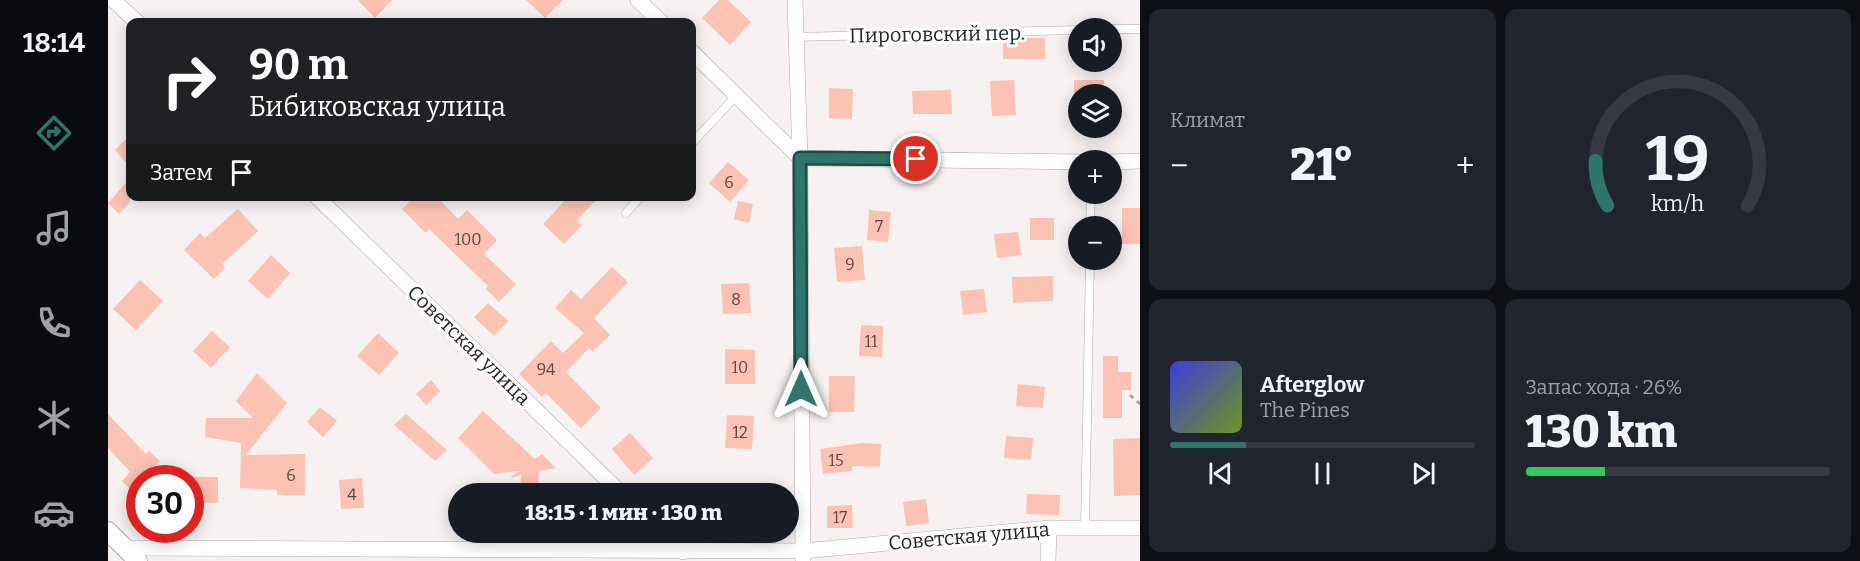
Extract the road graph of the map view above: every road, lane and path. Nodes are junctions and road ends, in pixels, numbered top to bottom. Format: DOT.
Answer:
graph roads {
  1 [pos="113,0"];
  2 [pos="638,0"];
  3 [pos="795,0"];
  4 [pos="133,18"];
  5 [pos="657,18"];
  6 [pos="1122,29"];
  7 [pos="1140,29"];
  8 [pos="1068,30"];
  9 [pos="796,37"];
  10 [pos="696,56"];
  11 [pos="736,96"];
  12 [pos="696,139"];
  13 [pos="800,158"];
  14 [pos="1140,161"];
  15 [pos="1068,162"];
  16 [pos="1122,162"];
  17 [pos="321,201"];
  18 [pos="637,201"];
  19 [pos="626,213"];
  20 [pos="1090,270"];
  21 [pos="1130,395"];
  22 [pos="1140,404"];
  23 [pos="611,483"];
  24 [pos="1085,527"];
  25 [pos="1049,528"];
  26 [pos="1140,528"];
  27 [pos="108,531"];
  28 [pos="674,543"];
  29 [pos="683,552"];
  30 [pos="131,555"];
  31 [pos="803,556"];
  32 [pos="1048,561"];
  1 -- 4 [label="street"];
  2 -- 5 [label="street"];
  3 -- 9 [label="street"];
  6 -- 7 [label="lane"];
  8 -- 9 [label="lane, Пироговский пер."];
  9 -- 13 [label="street"];
  10 -- 11 [label="street"];
  11 -- 12 [label="lane"];
  11 -- 13 [label="street"];
  13 -- 15 [label="street"];
  13 -- 31 [label="street"];
  14 -- 16 [label="street"];
  17 -- 23 [label="street, Советская улица"];
  18 -- 19 [label="lane"];
  20 -- 24 [label="lane"];
  21 -- 22 [label="path"];
  24 -- 25 [label="street, Советская улица"];
  24 -- 26 [label="street, Советская улица"];
  25 -- 31 [label="street, Советская улица"];
  25 -- 32 [label="street"];
  27 -- 30 [label="street"];
  28 -- 29 [label="street"];
  29 -- 30 [label="street, Советская улица"];
  29 -- 31 [label="street, Советская улица"];
}
